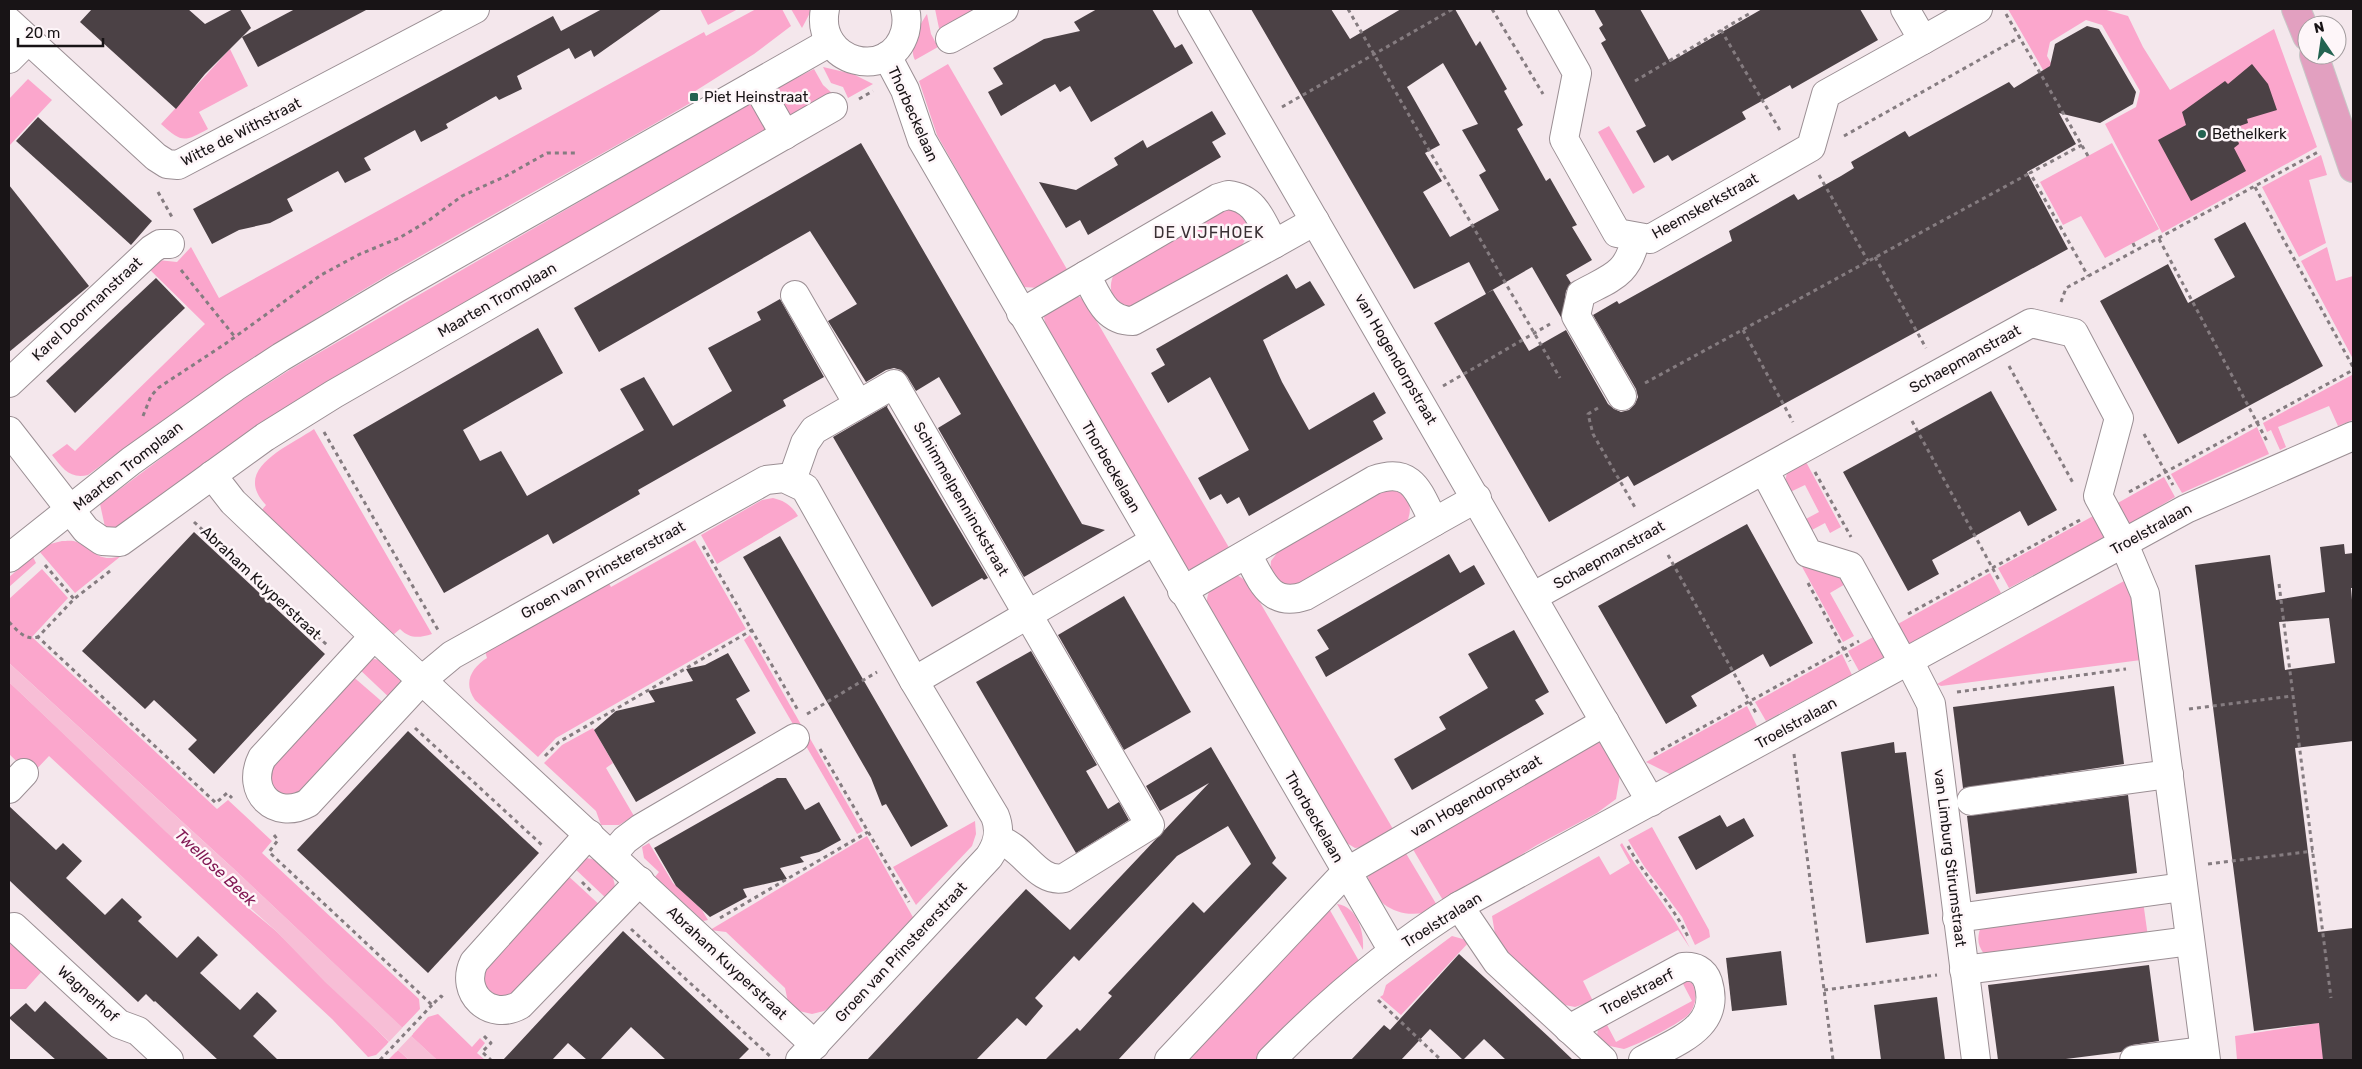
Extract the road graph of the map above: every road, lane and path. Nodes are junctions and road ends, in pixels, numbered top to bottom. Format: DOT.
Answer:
graph roads {
  1 [pos="475,9"];
  2 [pos="826,9"];
  3 [pos="905,9"];
  4 [pos="1004,9"];
  5 [pos="1192,9"];
  6 [pos="1348,9"];
  7 [pos="1453,9"];
  8 [pos="1492,9"];
  9 [pos="1540,9"];
  10 [pos="1905,9"];
  11 [pos="1978,9"];
  12 [pos="2003,9"];
  13 [pos="1752,12"];
  14 [pos="1722,30"];
  15 [pos="18,31"];
  16 [pos="2020,36"];
  17 [pos="950,39"];
  18 [pos="1923,40"];
  19 [pos="830,42"];
  20 [pos="1374,54"];
  21 [pos="886,56"];
  22 [pos="9,59"];
  23 [pos="2318,65"];
  24 [pos="1635,81"];
  25 [pos="756,84"];
  26 [pos="834,107"];
  27 [pos="1257,121"];
  28 [pos="1565,131"];
  29 [pos="785,135"];
  30 [pos="2344,139"];
  31 [pos="2082,145"];
  32 [pos="586,151"];
  33 [pos="1803,151"];
  34 [pos="2088,156"];
  35 [pos="167,164"];
  36 [pos="2353,168"];
  37 [pos="2030,173"];
  38 [pos="2255,187"];
  39 [pos="1315,221"];
  40 [pos="1636,237"];
  41 [pos="2159,238"];
  42 [pos="2133,243"];
  43 [pos="170,244"];
  44 [pos="1274,244"];
  45 [pos="2136,250"];
  46 [pos="1875,257"];
  47 [pos="1868,261"];
  48 [pos="1086,276"];
  49 [pos="2088,276"];
  50 [pos="795,295"];
  51 [pos="1021,313"];
  52 [pos="1576,316"];
  53 [pos="2053,329"];
  54 [pos="1743,330"];
  55 [pos="1535,333"];
  56 [pos="235,337"];
  57 [pos="1996,343"];
  58 [pos="2353,368"];
  59 [pos="1940,373"];
  60 [pos="1560,378"];
  61 [pos="9,383"];
  62 [pos="1622,396"];
  63 [pos="1899,396"];
  64 [pos="1420,400"];
  65 [pos="858,404"];
  66 [pos="310,409"];
  67 [pos="142,418"];
  68 [pos="2119,418"];
  69 [pos="2258,422"];
  70 [pos="9,431"];
  71 [pos="2353,436"];
  72 [pos="1805,447"];
  73 [pos="2280,467"];
  74 [pos="1764,470"];
  75 [pos="2166,472"];
  76 [pos="212,475"];
  77 [pos="792,480"];
  78 [pos="2076,488"];
  79 [pos="1477,498"];
  80 [pos="173,502"];
  81 [pos="2104,506"];
  82 [pos="69,509"];
  83 [pos="2186,510"];
  84 [pos="1434,522"];
  85 [pos="1650,533"];
  86 [pos="1154,542"];
  87 [pos="1803,544"];
  88 [pos="2124,544"];
  89 [pos="1247,554"];
  90 [pos="9,558"];
  91 [pos="1992,568"];
  92 [pos="1856,579"];
  93 [pos="2279,584"];
  94 [pos="1182,590"];
  95 [pos="1534,596"];
  96 [pos="2013,605"];
  97 [pos="1028,614"];
  98 [pos="9,622"];
  99 [pos="1884,627"];
  100 [pos="752,630"];
  101 [pos="374,636"];
  102 [pos="38,637"];
  103 [pos="1844,649"];
  104 [pos="452,654"];
  105 [pos="901,658"];
  106 [pos="1907,662"];
  107 [pos="348,664"];
  108 [pos="2154,665"];
  109 [pos="422,680"];
  110 [pos="914,681"];
  111 [pos="1863,686"];
  112 [pos="1928,696"];
  113 [pos="2292,696"];
  114 [pos="1748,702"];
  115 [pos="395,709"];
  116 [pos="2161,713"];
  117 [pos="1605,722"];
  118 [pos="798,728"];
  119 [pos="1778,732"];
  120 [pos="1631,766"];
  121 [pos="2169,774"];
  122 [pos="526,776"];
  123 [pos="1971,801"];
  124 [pos="1652,802"];
  125 [pos="1614,822"];
  126 [pos="868,832"];
  127 [pos="589,834"];
  128 [pos="998,840"];
  129 [pos="2313,851"];
  130 [pos="612,856"];
  131 [pos="563,864"];
  132 [pos="1346,872"];
  133 [pos="2182,877"];
  134 [pos="640,881"];
  135 [pos="1459,906"];
  136 [pos="611,910"];
  137 [pos="1957,918"];
  138 [pos="9,928"];
  139 [pos="698,936"];
  140 [pos="2190,941"];
  141 [pos="1393,951"];
  142 [pos="1696,968"];
  143 [pos="1964,971"];
  144 [pos="1357,980"];
  145 [pos="1824,990"];
  146 [pos="2331,998"];
  147 [pos="432,1005"];
  148 [pos="1569,1029"];
  149 [pos="807,1052"];
  150 [pos="2205,1056"];
  151 [pos="169,1060"];
  152 [pos="380,1060"];
  153 [pos="774,1060"];
  154 [pos="1169,1060"];
  155 [pos="1271,1060"];
  156 [pos="1441,1060"];
  157 [pos="1603,1060"];
  158 [pos="1643,1060"];
  159 [pos="1833,1060"];
  160 [pos="1976,1060"];
  161 [pos="2134,1060"];
  1 -- 35 [label="street, Witte de Withstraat"];
  2 -- 19 [label="street"];
  3 -- 21 [label="street"];
  4 -- 17 [label="street"];
  5 -- 27 [label="street, van Hogendorpstraat"];
  6 -- 20 [label="path"];
  7 -- 20 [label="path"];
  8 -- 28 [label="path"];
  9 -- 28 [label="street"];
  10 -- 18 [label="street"];
  11 -- 18 [label="street"];
  12 -- 16 [label="path"];
  13 -- 14 [label="path"];
  14 -- 24 [label="path"];
  14 -- 33 [label="path"];
  15 -- 22 [label="street"];
  15 -- 35 [label="street, Witte de Withstraat"];
  16 -- 31 [label="path"];
  16 -- 33 [label="path"];
  18 -- 33 [label="street"];
  19 -- 21 [label="street"];
  19 -- 25 [label="street, Maarten Tromplaan"];
  20 -- 27 [label="path"];
  20 -- 55 [label="path"];
  21 -- 51 [label="street, Thorbeckelaan"];
  23 -- 30 [label="main road"];
  25 -- 29 [label="street"];
  25 -- 82 [label="street, Maarten Tromplaan"];
  26 -- 29 [label="street, Maarten Tromplaan"];
  27 -- 39 [label="street, van Hogendorpstraat"];
  28 -- 40 [label="street, Heemskerkstraat"];
  29 -- 66 [label="street, Maarten Tromplaan"];
  30 -- 36 [label="main road"];
  30 -- 38 [label="path"];
  31 -- 34 [label="path"];
  31 -- 37 [label="path"];
  32 -- 56 [label="path, Maarten Tromplaan"];
  33 -- 40 [label="street, Heemskerkstraat"];
  33 -- 47 [label="path"];
  35 -- 43 [label="path"];
  37 -- 46 [label="path"];
  37 -- 49 [label="path"];
  38 -- 41 [label="path"];
  38 -- 58 [label="path"];
  39 -- 44 [label="street"];
  39 -- 64 [label="street, van Hogendorpstraat"];
  40 -- 52 [label="street"];
  41 -- 45 [label="path"];
  41 -- 69 [label="path"];
  42 -- 45 [label="path"];
  43 -- 56 [label="path"];
  43 -- 61 [label="street, Karel Doormanstraat"];
  44 -- 48 [label="street"];
  44 -- 48 [label="street"];
  45 -- 49 [label="path"];
  46 -- 47 [label="path"];
  46 -- 59 [label="path"];
  47 -- 54 [label="path"];
  48 -- 51 [label="street"];
  49 -- 53 [label="path"];
  50 -- 65 [label="street"];
  51 -- 86 [label="street, Thorbeckelaan"];
  52 -- 55 [label="path"];
  52 -- 62 [label="street"];
  53 -- 57 [label="street, Schaepmanstraat"];
  53 -- 68 [label="street, Schaepmanstraat"];
  54 -- 62 [label="path"];
  54 -- 72 [label="path"];
  55 -- 60 [label="path"];
  55 -- 64 [label="path"];
  56 -- 67 [label="path, Maarten Tromplaan"];
  57 -- 59 [label="street, Schaepmanstraat"];
  57 -- 78 [label="path"];
  58 -- 69 [label="path"];
  59 -- 63 [label="street, Schaepmanstraat"];
  62 -- 85 [label="path"];
  63 -- 72 [label="street, Schaepmanstraat"];
  63 -- 91 [label="path"];
  64 -- 79 [label="street, van Hogendorpstraat"];
  65 -- 77 [label="street"];
  65 -- 97 [label="street, Schimmelpenninckstraat"];
  66 -- 76 [label="street, Maarten Tromplaan"];
  66 -- 104 [label="path"];
  68 -- 75 [label="path"];
  68 -- 81 [label="street"];
  69 -- 73 [label="path"];
  69 -- 75 [label="path"];
  70 -- 82 [label="street"];
  71 -- 73 [label="street, Troelstralaan"];
  72 -- 74 [label="street, Schaepmanstraat"];
  72 -- 92 [label="path"];
  73 -- 83 [label="street, Troelstralaan"];
  74 -- 85 [label="street, Schaepmanstraat"];
  74 -- 87 [label="street"];
  75 -- 81 [label="path"];
  75 -- 83 [label="path"];
  76 -- 80 [label="street, Maarten Tromplaan"];
  76 -- 101 [label="street, Abraham Kuyperstraat"];
  77 -- 104 [label="street, Groen van Prinstererstraat"];
  77 -- 105 [label="street"];
  79 -- 84 [label="street"];
  79 -- 95 [label="street, van Hogendorpstraat"];
  80 -- 82 [label="street, Maarten Tromplaan"];
  80 -- 107 [label="path, Abraham Kuyperstraat"];
  81 -- 88 [label="street"];
  81 -- 91 [label="path"];
  82 -- 90 [label="street"];
  83 -- 88 [label="street, Troelstralaan"];
  84 -- 89 [label="street"];
  84 -- 89 [label="street"];
  85 -- 95 [label="street, Schaepmanstraat"];
  85 -- 114 [label="path"];
  86 -- 94 [label="street, Thorbeckelaan"];
  86 -- 97 [label="street"];
  87 -- 92 [label="street"];
  87 -- 103 [label="path"];
  88 -- 96 [label="street, Troelstralaan"];
  88 -- 108 [label="street"];
  89 -- 94 [label="street"];
  91 -- 96 [label="path"];
  91 -- 99 [label="path"];
  92 -- 99 [label="street"];
  93 -- 113 [label="path"];
  94 -- 132 [label="street, Thorbeckelaan"];
  95 -- 117 [label="street, van Hogendorpstraat"];
  96 -- 106 [label="street, Troelstralaan"];
  97 -- 110 [label="street"];
  97 -- 128 [label="street, Schimmelpenninckstraat"];
  98 -- 102 [label="path"];
  99 -- 103 [label="path"];
  99 -- 106 [label="street"];
  100 -- 122 [label="path"];
  101 -- 107 [label="street"];
  101 -- 109 [label="street, Abraham Kuyperstraat"];
  103 -- 111 [label="path"];
  103 -- 114 [label="path"];
  104 -- 109 [label="street, Groen van Prinstererstraat"];
  105 -- 110 [label="street"];
  105 -- 118 [label="path"];
  106 -- 111 [label="street, Troelstralaan"];
  106 -- 112 [label="street, van Limburg Stirumstraat"];
  107 -- 115 [label="street"];
  108 -- 112 [label="path"];
  108 -- 116 [label="street"];
  109 -- 115 [label="street"];
  109 -- 122 [label="street, Abraham Kuyperstraat"];
  110 -- 128 [label="street"];
  111 -- 119 [label="street, Troelstralaan"];
  112 -- 137 [label="street, van Limburg Stirumstraat"];
  113 -- 116 [label="path"];
  113 -- 129 [label="path"];
  114 -- 119 [label="path"];
  114 -- 120 [label="path"];
  115 -- 131 [label="path"];
  116 -- 121 [label="street"];
  117 -- 120 [label="street, van Hogendorpstraat"];
  117 -- 132 [label="street, van Hogendorpstraat"];
  118 -- 130 [label="street"];
  119 -- 124 [label="street, Troelstralaan"];
  119 -- 145 [label="path"];
  120 -- 124 [label="street, van Hogendorpstraat"];
  121 -- 123 [label="street"];
  121 -- 133 [label="street"];
  122 -- 127 [label="street, Abraham Kuyperstraat"];
  124 -- 125 [label="street, Troelstralaan"];
  125 -- 135 [label="street, Troelstralaan"];
  125 -- 142 [label="path"];
  126 -- 139 [label="path"];
  127 -- 130 [label="street, Abraham Kuyperstraat"];
  127 -- 131 [label="street"];
  128 -- 149 [label="street, Groen van Prinstererstraat"];
  129 -- 133 [label="path"];
  129 -- 146 [label="path"];
  130 -- 134 [label="street, Abraham Kuyperstraat"];
  131 -- 136 [label="path"];
  131 -- 136 [label="street"];
  132 -- 141 [label="street, Thorbeckelaan"];
  132 -- 154 [label="street, Thorbeckelaan"];
  133 -- 137 [label="street"];
  133 -- 140 [label="street"];
  134 -- 136 [label="street"];
  134 -- 139 [label="street, Abraham Kuyperstraat"];
  135 -- 141 [label="street, Troelstralaan"];
  135 -- 148 [label="street"];
  136 -- 153 [label="path"];
  137 -- 143 [label="street, van Limburg Stirumstraat"];
  138 -- 151 [label="street, Wagnerhof"];
  139 -- 149 [label="street, Abraham Kuyperstraat"];
  140 -- 143 [label="street"];
  140 -- 150 [label="street"];
  141 -- 144 [label="street, Troelstralaan"];
  142 -- 148 [label="street, Troelstraerf"];
  142 -- 158 [label="street"];
  143 -- 145 [label="path"];
  143 -- 160 [label="street, van Limburg Stirumstraat"];
  144 -- 155 [label="street, Troelstralaan"];
  144 -- 156 [label="path"];
  145 -- 159 [label="path"];
  147 -- 152 [label="path"];
  148 -- 157 [label="street"];
  150 -- 161 [label="street"];
}
